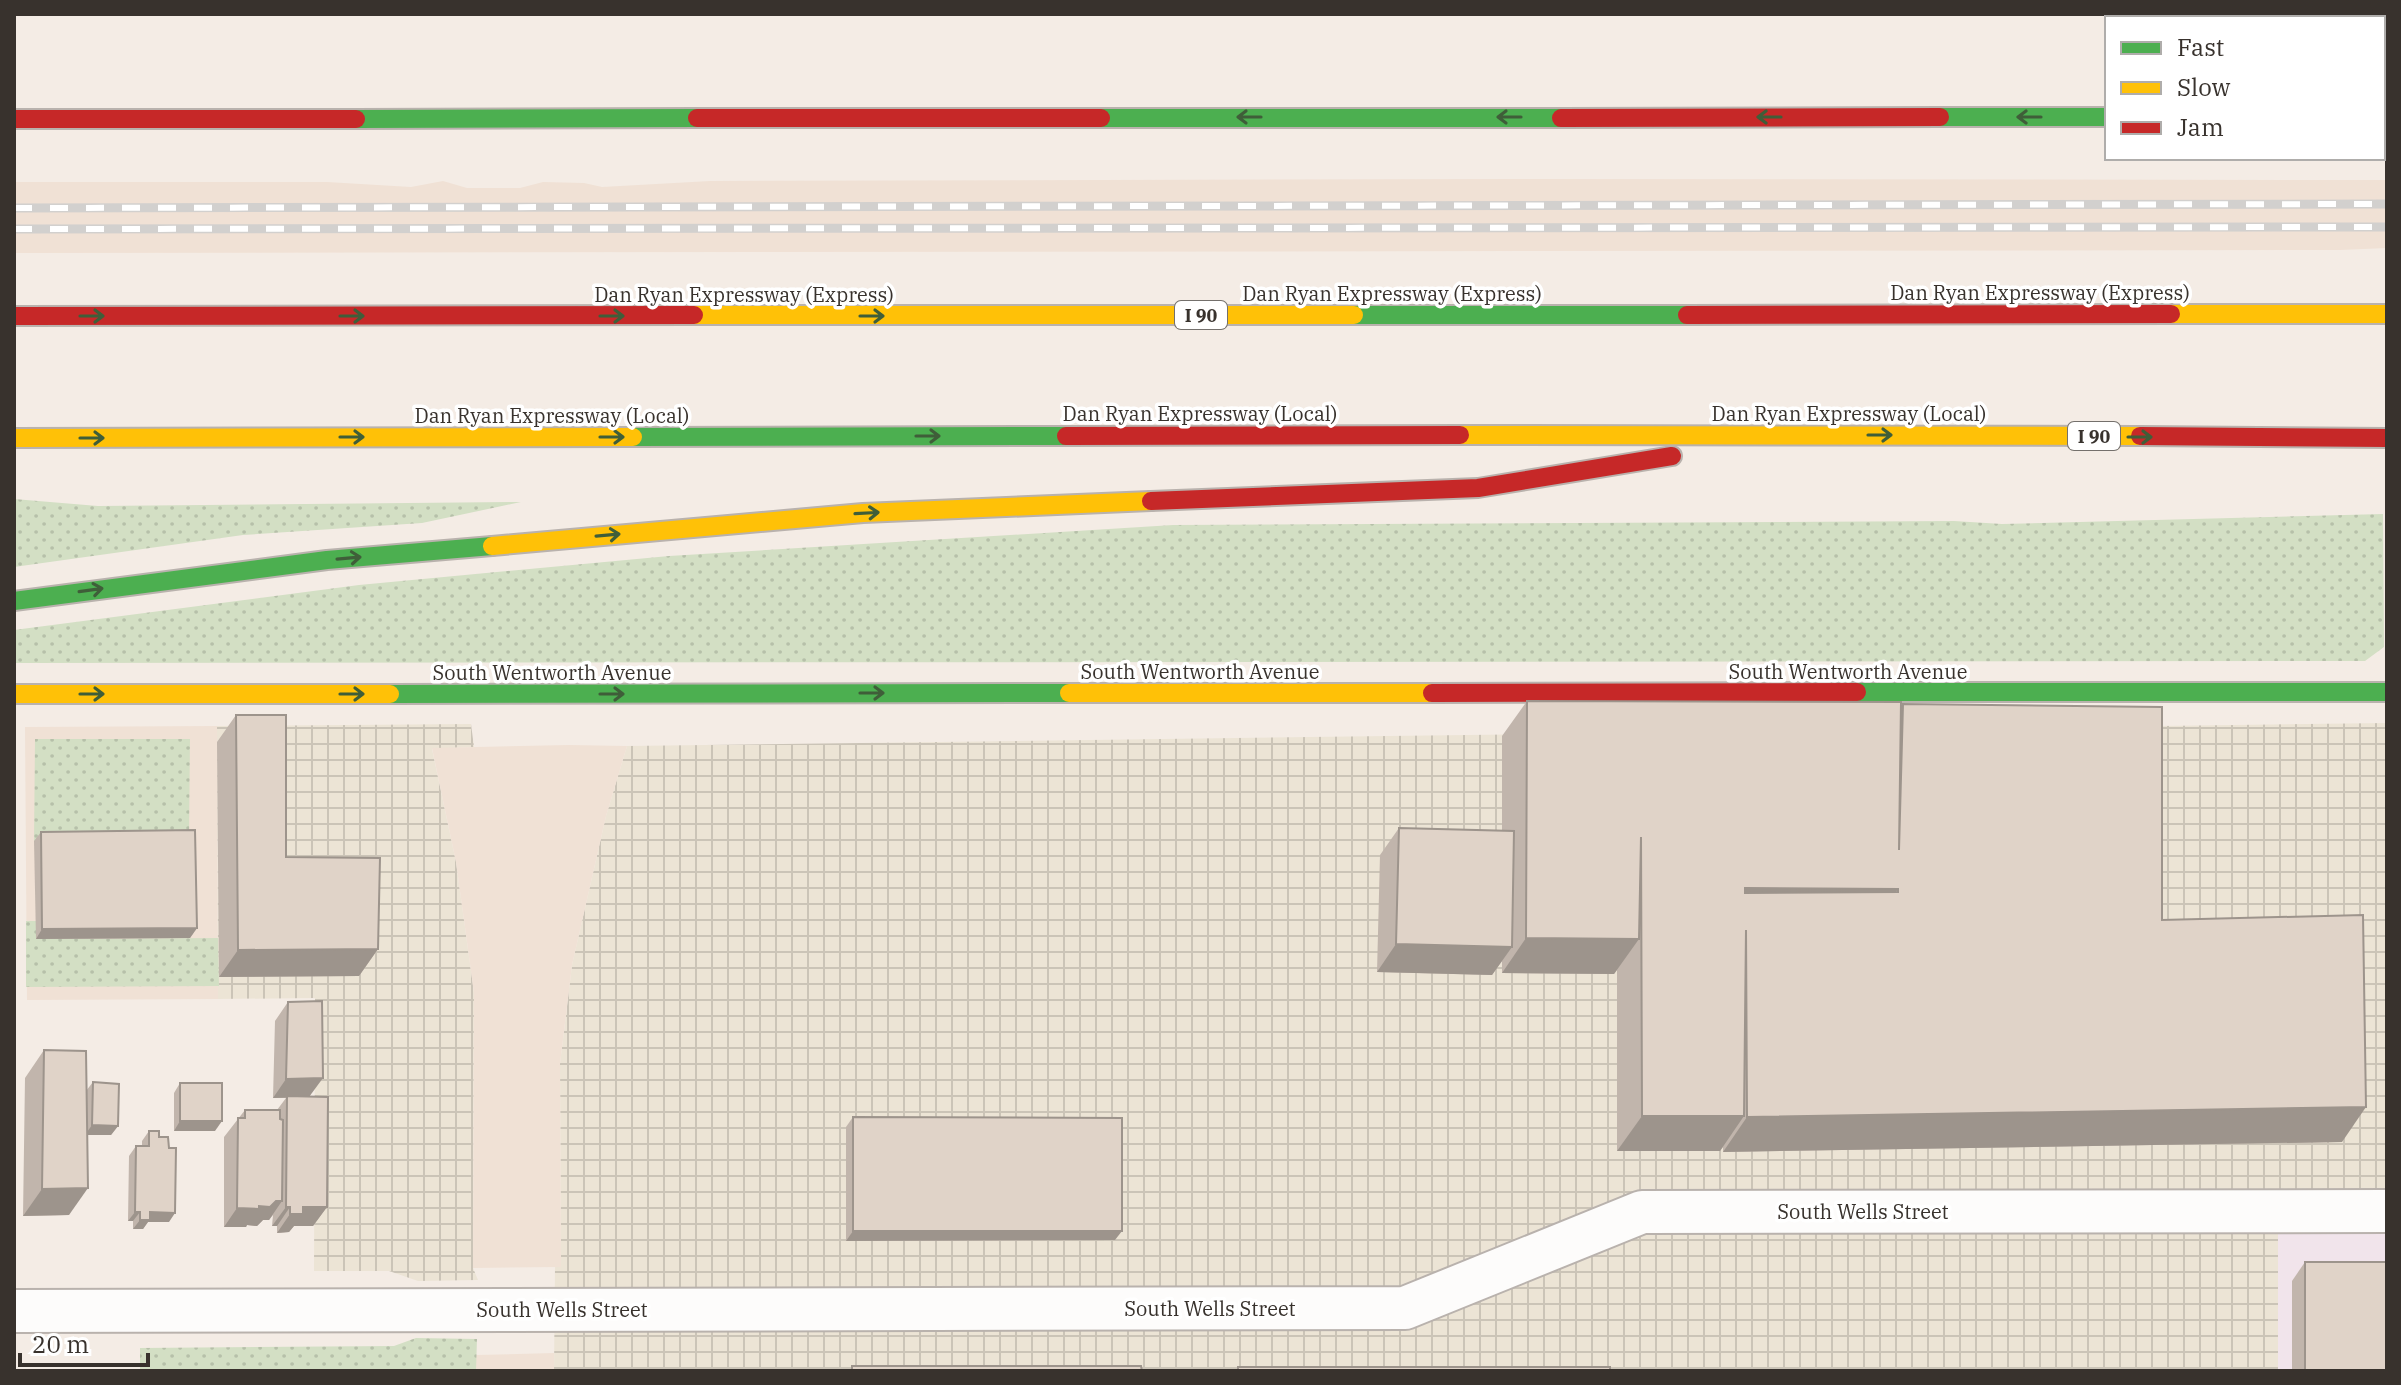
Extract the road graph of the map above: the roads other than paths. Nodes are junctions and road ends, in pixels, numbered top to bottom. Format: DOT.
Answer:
graph roads {
  1 [pos="2105,117"];
  2 [pos="14,119"];
  3 [pos="2387,314"];
  4 [pos="14,316"];
  5 [pos="1802,434"];
  6 [pos="14,438"];
  7 [pos="2387,438"];
  8 [pos="14,601"];
  9 [pos="2387,692"];
  10 [pos="14,694"];
  11 [pos="2387,1211"];
  12 [pos="14,1311"];
  1 -- 2 [label="main road, one-way"];
  4 -- 3 [label="main road, Dan Ryan Expressway (Express) / I 90, one-way"];
  6 -- 5 [label="main road, Dan Ryan Expressway (Local) / I 90, one-way"];
  5 -- 7 [label="main road, Dan Ryan Expressway (Local) / I 90, one-way"];
  8 -- 5 [label="main road, one-way"];
  10 -- 9 [label="main road, South Wentworth Avenue, one-way"];
  11 -- 12 [label="street, South Wells Street"];
}
